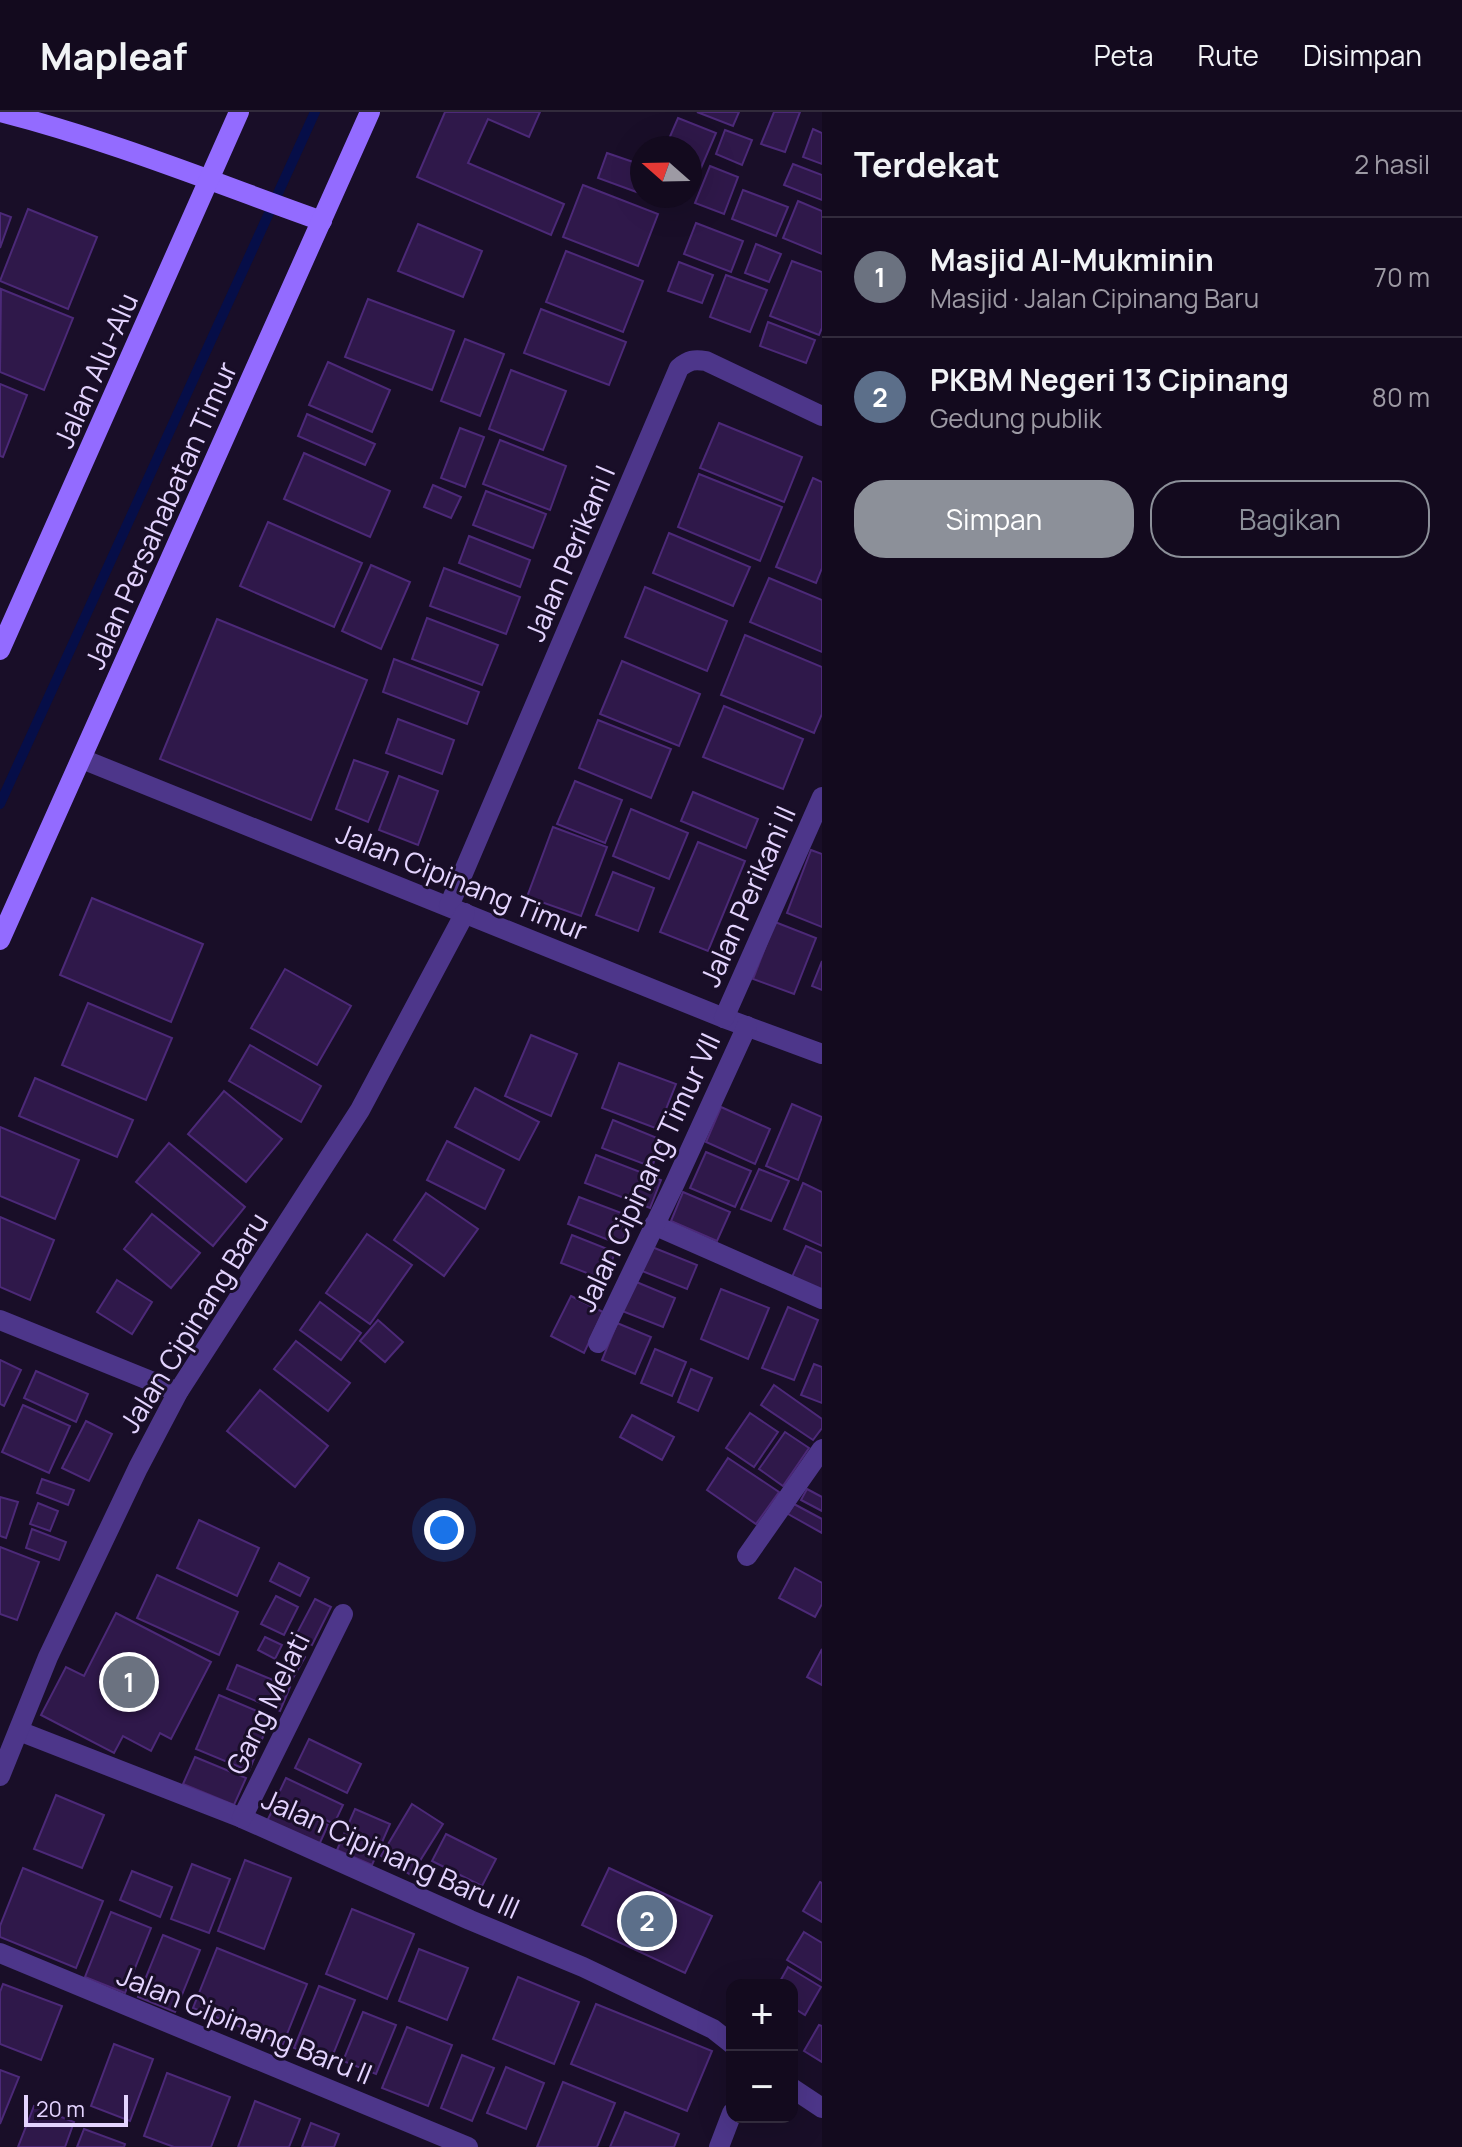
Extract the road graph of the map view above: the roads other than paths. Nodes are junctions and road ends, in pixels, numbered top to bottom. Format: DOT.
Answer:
graph roads {
  1 [pos="0,112"];
  2 [pos="239,112"];
  3 [pos="370,112"];
  4 [pos="211,179"];
  5 [pos="322,221"];
  6 [pos="822,416"];
  7 [pos="0,650"];
  8 [pos="82,759"];
  9 [pos="822,797"];
  10 [pos="457,909"];
  11 [pos="0,940"];
  12 [pos="724,1018"];
  13 [pos="747,1026"];
  14 [pos="822,1054"];
  15 [pos="654,1225"];
  16 [pos="822,1299"];
  17 [pos="0,1320"];
  18 [pos="598,1343"];
  19 [pos="178,1392"];
  20 [pos="822,1449"];
  21 [pos="747,1556"];
  22 [pos="343,1614"];
  23 [pos="19,1731"];
  24 [pos="0,1776"];
  25 [pos="242,1818"];
  26 [pos="0,1953"];
  27 [pos="726,2039"];
  28 [pos="798,2092"];
  29 [pos="822,2108"];
  30 [pos="728,2123"];
  31 [pos="468,2147"];
  32 [pos="719,2147"];
  1 -- 4 [label="street"];
  2 -- 4 [label="street, Jalan Alu-Alu"];
  3 -- 5 [label="street, Jalan Persahabatan Timur"];
  4 -- 5 [label="street"];
  4 -- 7 [label="street, Jalan Alu-Alu"];
  5 -- 8 [label="street, Jalan Persahabatan Timur"];
  6 -- 10 [label="street, Jalan Perikani I"];
  8 -- 10 [label="street, Jalan Cipinang Timur"];
  8 -- 11 [label="street, Jalan Persahabatan Timur"];
  9 -- 12 [label="street, Jalan Perikani II"];
  10 -- 12 [label="street, Jalan Cipinang Timur"];
  10 -- 19 [label="street, Jalan Cipinang Baru"];
  12 -- 13 [label="street, Jalan Cipinang Timur"];
  13 -- 14 [label="street, Jalan Cipinang Timur"];
  13 -- 15 [label="street, Jalan Cipinang Timur VII"];
  15 -- 16 [label="street"];
  15 -- 18 [label="street, Jalan Cipinang Timur VII"];
  17 -- 19 [label="street"];
  19 -- 23 [label="street, Jalan Cipinang Baru"];
  20 -- 21 [label="street"];
  22 -- 25 [label="street, Gang Melati"];
  23 -- 24 [label="street, Jalan Cipinang Baru"];
  23 -- 25 [label="street, Jalan Cipinang Baru III"];
  25 -- 27 [label="street, Jalan Cipinang Baru III"];
  26 -- 31 [label="street, Jalan Cipinang Baru II"];
  28 -- 29 [label="street"];
  30 -- 32 [label="street"];
}
